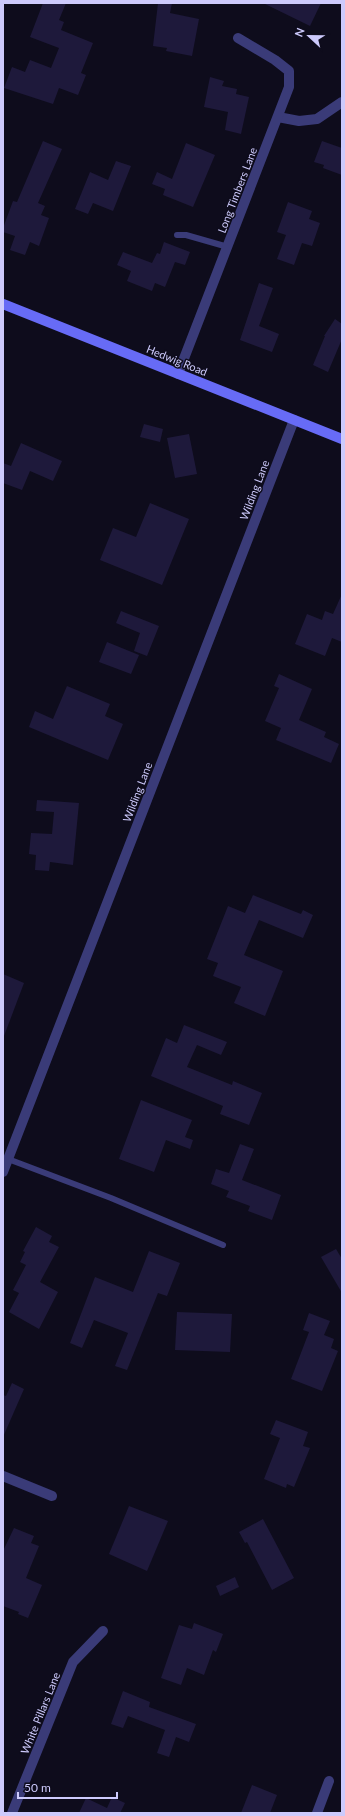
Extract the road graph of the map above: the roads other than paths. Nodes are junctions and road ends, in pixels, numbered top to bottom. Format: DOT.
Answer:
graph roads {
  1 [pos="238,38"];
  2 [pos="342,102"];
  3 [pos="278,117"];
  4 [pos="177,235"];
  5 [pos="228,247"];
  6 [pos="3,304"];
  7 [pos="178,374"];
  8 [pos="294,420"];
  9 [pos="342,439"];
  10 [pos="8,1159"];
  11 [pos="3,1172"];
  12 [pos="223,1245"];
  13 [pos="3,1476"];
  14 [pos="52,1496"];
  15 [pos="103,1631"];
  16 [pos="329,1781"];
  17 [pos="12,1813"];
  18 [pos="317,1813"];
  1 -- 3 [label="street, Long Timbers Lane"];
  2 -- 3 [label="street"];
  3 -- 5 [label="street, Long Timbers Lane"];
  4 -- 5 [label="lane"];
  5 -- 7 [label="street, Long Timbers Lane"];
  6 -- 7 [label="street, Hedwig Road"];
  7 -- 8 [label="street, Hedwig Road"];
  8 -- 9 [label="street, Hedwig Road"];
  8 -- 10 [label="street, Wilding Lane"];
  10 -- 11 [label="street, Wilding Lane"];
  10 -- 12 [label="lane"];
  13 -- 14 [label="street"];
  15 -- 17 [label="street, White Pillars Lane"];
  16 -- 18 [label="street"];
}
